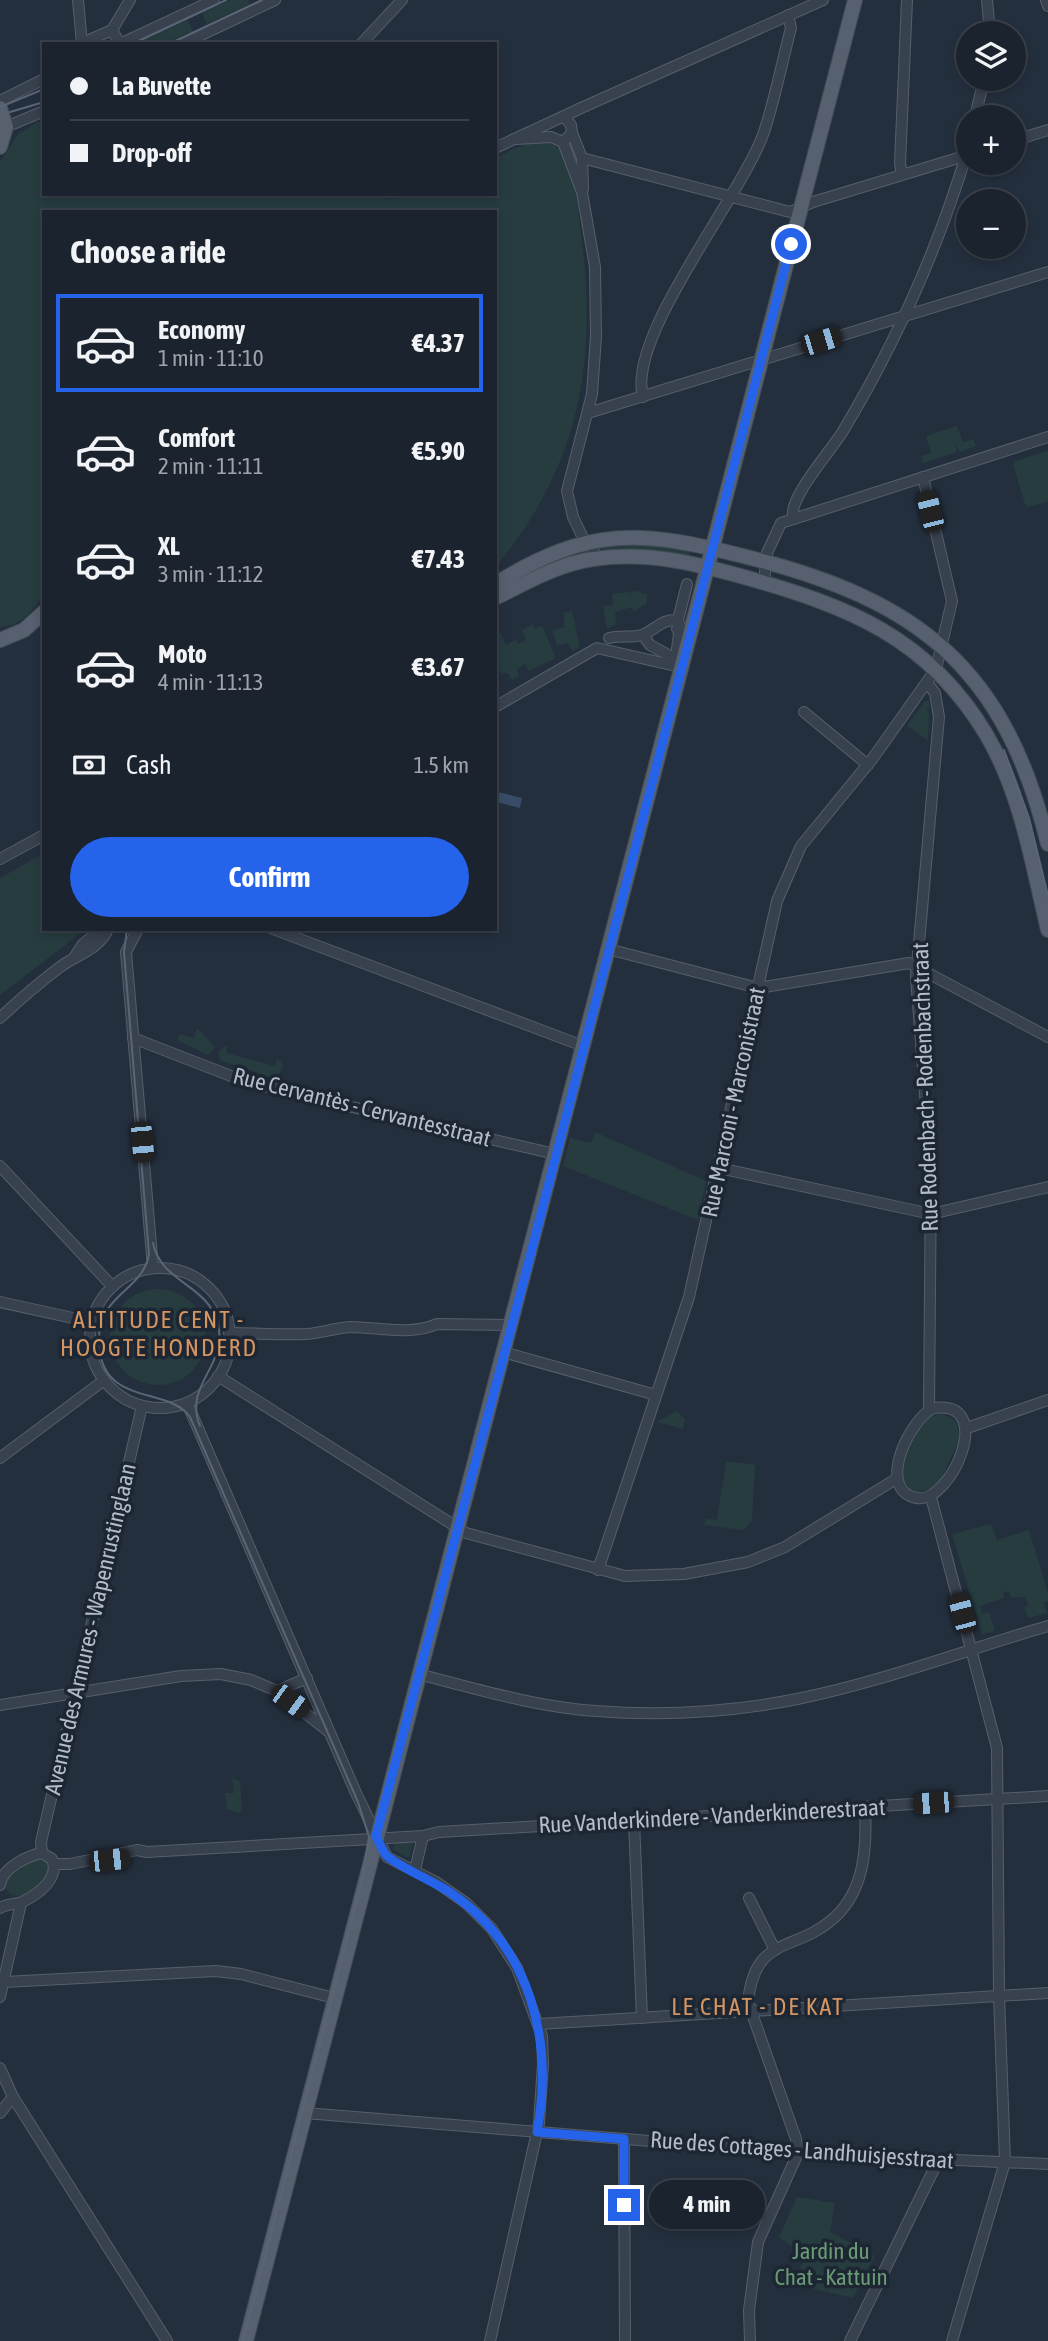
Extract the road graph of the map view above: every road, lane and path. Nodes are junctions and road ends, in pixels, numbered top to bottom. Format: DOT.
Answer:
graph roads {
  1 [pos="78,0"];
  2 [pos="130,0"];
  3 [pos="214,0"];
  4 [pos="275,0"];
  5 [pos="402,0"];
  6 [pos="823,0"];
  7 [pos="855,0"];
  8 [pos="907,0"];
  9 [pos="987,0"];
  10 [pos="1046,0"];
  11 [pos="803,4"];
  12 [pos="1048,6"];
  13 [pos="788,15"];
  14 [pos="989,21"];
  15 [pos="112,30"];
  16 [pos="82,42"];
  17 [pos="84,42"];
  18 [pos="119,42"];
  19 [pos="124,42"];
  20 [pos="186,42"];
  21 [pos="362,42"];
  22 [pos="42,80"];
  23 [pos="0,102"];
  24 [pos="0,108"];
  25 [pos="42,112"];
  26 [pos="566,119"];
  27 [pos="551,123"];
  28 [pos="6,127"];
  29 [pos="1048,130"];
  30 [pos="572,133"];
  31 [pos="551,137"];
  32 [pos="1026,137"];
  33 [pos="515,139"];
  34 [pos="563,142"];
  35 [pos="0,147"];
  36 [pos="497,147"];
  37 [pos="956,157"];
  38 [pos="582,158"];
  39 [pos="902,174"];
  40 [pos="960,175"];
  41 [pos="582,192"];
  42 [pos="731,196"];
  43 [pos="801,207"];
  44 [pos="1048,272"];
  45 [pos="906,315"];
  46 [pos="761,359"];
  47 [pos="643,397"];
  48 [pos="588,413"];
  49 [pos="1048,438"];
  50 [pos="923,477"];
  51 [pos="793,517"];
  52 [pos="585,542"];
  53 [pos="713,548"];
  54 [pos="593,559"];
  55 [pos="765,561"];
  56 [pos="708,567"];
  57 [pos="764,582"];
  58 [pos="497,583"];
  59 [pos="684,587"];
  60 [pos="497,597"];
  61 [pos="42,614"];
  62 [pos="678,626"];
  63 [pos="609,638"];
  64 [pos="646,638"];
  65 [pos="0,640"];
  66 [pos="942,648"];
  67 [pos="635,650"];
  68 [pos="675,661"];
  69 [pos="936,670"];
  70 [pos="928,684"];
  71 [pos="497,707"];
  72 [pos="804,712"];
  73 [pos="868,765"];
  74 [pos="42,836"];
  75 [pos="1047,838"];
  76 [pos="0,859"];
  77 [pos="1048,930"];
  78 [pos="99,931"];
  79 [pos="106,931"];
  80 [pos="137,931"];
  81 [pos="278,931"];
  82 [pos="608,949"];
  83 [pos="75,956"];
  84 [pos="916,965"];
  85 [pos="758,988"];
  86 [pos="0,1018"];
  87 [pos="1048,1037"];
  88 [pos="133,1038"];
  89 [pos="583,1046"];
  90 [pos="555,1154"];
  91 [pos="0,1166"];
  92 [pos="719,1168"];
  93 [pos="1048,1187"];
  94 [pos="931,1214"];
  95 [pos="153,1268"];
  96 [pos="112,1286"];
  97 [pos="0,1302"];
  98 [pos="91,1322"];
  99 [pos="509,1325"];
  100 [pos="229,1333"];
  101 [pos="503,1352"];
  102 [pos="218,1376"];
  103 [pos="103,1381"];
  104 [pos="656,1395"];
  105 [pos="1048,1400"];
  106 [pos="187,1403"];
  107 [pos="142,1406"];
  108 [pos="929,1410"];
  109 [pos="967,1428"];
  110 [pos="0,1458"];
  111 [pos="896,1479"];
  112 [pos="931,1497"];
  113 [pos="456,1527"];
  114 [pos="598,1570"];
  115 [pos="1048,1626"];
  116 [pos="972,1648"];
  117 [pos="418,1674"];
  118 [pos="307,1678"];
  119 [pos="277,1691"];
  120 [pos="73,1695"];
  121 [pos="0,1705"];
  122 [pos="332,1736"];
  123 [pos="1048,1796"];
  124 [pos="998,1799"];
  125 [pos="865,1807"];
  126 [pos="634,1821"];
  127 [pos="376,1836"];
  128 [pos="423,1836"];
  129 [pos="147,1852"];
  130 [pos="42,1853"];
  131 [pos="54,1864"];
  132 [pos="3,1870"];
  133 [pos="415,1871"];
  134 [pos="54,1878"];
  135 [pos="0,1885"];
  136 [pos="0,1892"];
  137 [pos="749,1898"];
  138 [pos="21,1903"];
  139 [pos="4,1906"];
  140 [pos="775,1950"];
  141 [pos="4,1982"];
  142 [pos="1048,1993"];
  143 [pos="999,1996"];
  144 [pos="0,1997"];
  145 [pos="334,1998"];
  146 [pos="751,2012"];
  147 [pos="642,2018"];
  148 [pos="539,2024"];
  149 [pos="0,2068"];
  150 [pos="13,2098"];
  151 [pos="0,2113"];
  152 [pos="304,2113"];
  153 [pos="537,2132"];
  154 [pos="624,2139"];
  155 [pos="798,2153"];
  156 [pos="935,2159"];
  157 [pos="1005,2162"];
  158 [pos="1048,2164"];
  159 [pos="167,2341"];
  160 [pos="246,2341"];
  161 [pos="490,2341"];
  162 [pos="625,2341"];
  163 [pos="750,2341"];
  164 [pos="850,2341"];
  165 [pos="952,2341"];
  1 -- 16 [label="street"];
  2 -- 15 [label="street"];
  3 -- 19 [label="street"];
  4 -- 20 [label="street"];
  5 -- 21 [label="street"];
  6 -- 11 [label="street"];
  7 -- 43 [label="main road"];
  8 -- 39 [label="street"];
  9 -- 14 [label="street"];
  10 -- 12 [label="street"];
  11 -- 13 [label="street"];
  13 -- 26 [label="street"];
  13 -- 42 [label="street"];
  15 -- 17 [label="street"];
  15 -- 18 [label="street"];
  22 -- 23 [label="street"];
  24 -- 28 [label="main road"];
  25 -- 28 [label="street"];
  26 -- 27 [label="street"];
  26 -- 30 [label="street"];
  27 -- 31 [label="street"];
  27 -- 33 [label="street"];
  28 -- 35 [label="main road"];
  29 -- 32 [label="street"];
  30 -- 34 [label="street"];
  30 -- 38 [label="street"];
  31 -- 33 [label="street"];
  31 -- 34 [label="street"];
  33 -- 36 [label="street"];
  34 -- 41 [label="street"];
  37 -- 39 [label="street"];
  38 -- 41 [label="street"];
  38 -- 42 [label="street"];
  39 -- 43 [label="street"];
  40 -- 45 [label="street"];
  41 -- 48 [label="street"];
  42 -- 43 [label="street"];
  42 -- 47 [label="street"];
  43 -- 46 [label="main road"];
  44 -- 45 [label="street"];
  45 -- 46 [label="street"];
  45 -- 51 [label="street"];
  46 -- 47 [label="street"];
  46 -- 53 [label="main road"];
  47 -- 48 [label="street"];
  48 -- 52 [label="street"];
  49 -- 50 [label="street"];
  50 -- 51 [label="street"];
  50 -- 66 [label="street, Rue Marconi - Marconistraat"];
  51 -- 55 [label="street"];
  52 -- 53 [label="main road"];
  52 -- 54 [label="street"];
  52 -- 58 [label="main road"];
  53 -- 55 [label="main road"];
  53 -- 56 [label="main road"];
  54 -- 56 [label="main road"];
  54 -- 60 [label="main road"];
  55 -- 57 [label="street"];
  55 -- 66 [label="main road"];
  56 -- 57 [label="main road"];
  56 -- 68 [label="main road"];
  57 -- 69 [label="main road"];
  59 -- 62 [label="street"];
  61 -- 65 [label="main road"];
  62 -- 64 [label="street"];
  62 -- 68 [label="street"];
  63 -- 64 [label="street"];
  64 -- 67 [label="street"];
  64 -- 68 [label="street"];
  66 -- 69 [label="street, Rue Marconi - Marconistraat"];
  66 -- 75 [label="main road"];
  68 -- 71 [label="street"];
  68 -- 82 [label="main road"];
  69 -- 70 [label="street, Rue Marconi - Marconistraat"];
  69 -- 77 [label="main road"];
  70 -- 73 [label="street, Rue Marconi - Marconistraat"];
  70 -- 84 [label="street, Rue Rodenbach - Rodenbachstraat"];
  72 -- 73 [label="street"];
  73 -- 85 [label="street, Rue Marconi - Marconistraat"];
  74 -- 76 [label="street"];
  78 -- 83 [label="street"];
  79 -- 83 [label="street"];
  80 -- 88 [label="street"];
  81 -- 89 [label="street"];
  82 -- 85 [label="street"];
  82 -- 89 [label="main road"];
  83 -- 86 [label="street"];
  84 -- 85 [label="street"];
  84 -- 87 [label="street"];
  84 -- 94 [label="street, Rue Rodenbach - Rodenbachstraat"];
  85 -- 92 [label="street, Rue Marconi - Marconistraat"];
  88 -- 90 [label="street, Rue Cervantès - Cervantesstraat"];
  88 -- 95 [label="street"];
  89 -- 90 [label="main road"];
  90 -- 99 [label="main road"];
  91 -- 96 [label="street"];
  92 -- 94 [label="street"];
  92 -- 104 [label="street, Rue Marconi - Marconistraat"];
  93 -- 94 [label="street"];
  94 -- 108 [label="street, Rue Rodenbach - Rodenbachstraat"];
  95 -- 96 [label="street"];
  95 -- 100 [label="street"];
  96 -- 98 [label="street"];
  97 -- 98 [label="street"];
  98 -- 103 [label="street"];
  99 -- 100 [label="street"];
  99 -- 101 [label="main road"];
  100 -- 102 [label="street"];
  101 -- 104 [label="street"];
  101 -- 113 [label="main road"];
  102 -- 106 [label="street"];
  102 -- 113 [label="street"];
  103 -- 107 [label="street"];
  103 -- 110 [label="street"];
  104 -- 114 [label="street, Rue Marconi - Marconistraat"];
  105 -- 109 [label="street"];
  106 -- 107 [label="street"];
  106 -- 118 [label="street"];
  107 -- 120 [label="street, Avenue des Armures - Wapenrustinglaan"];
  108 -- 109 [label="street"];
  108 -- 111 [label="street"];
  109 -- 112 [label="street"];
  111 -- 112 [label="street"];
  111 -- 114 [label="street"];
  112 -- 116 [label="street"];
  113 -- 114 [label="street"];
  113 -- 117 [label="main road"];
  115 -- 116 [label="street"];
  116 -- 117 [label="street"];
  116 -- 124 [label="street"];
  117 -- 127 [label="main road"];
  118 -- 119 [label="street"];
  118 -- 122 [label="street"];
  119 -- 120 [label="street"];
  119 -- 122 [label="street"];
  120 -- 121 [label="street"];
  120 -- 130 [label="street, Avenue des Armures - Wapenrustinglaan"];
  122 -- 127 [label="street"];
  123 -- 124 [label="street, Rue Vanderkindere - Vanderkinderestraat"];
  124 -- 125 [label="street, Rue Vanderkindere - Vanderkinderestraat"];
  124 -- 143 [label="street"];
  125 -- 126 [label="street, Rue Vanderkindere - Vanderkinderestraat"];
  125 -- 140 [label="street"];
  126 -- 128 [label="street, Rue Vanderkindere - Vanderkinderestraat"];
  126 -- 147 [label="street"];
  127 -- 128 [label="street, Rue Vanderkindere - Vanderkinderestraat"];
  127 -- 129 [label="street, Rue Vanderkindere - Vanderkinderestraat"];
  127 -- 133 [label="street"];
  127 -- 145 [label="main road"];
  128 -- 133 [label="street"];
  129 -- 131 [label="street"];
  129 -- 134 [label="street"];
  130 -- 131 [label="street"];
  130 -- 132 [label="street"];
  131 -- 134 [label="street"];
  132 -- 135 [label="street"];
  133 -- 148 [label="street"];
  134 -- 138 [label="street"];
  136 -- 139 [label="street"];
  137 -- 140 [label="street"];
  138 -- 139 [label="street"];
  138 -- 141 [label="street"];
  140 -- 146 [label="street"];
  141 -- 144 [label="street"];
  141 -- 145 [label="street"];
  142 -- 143 [label="street"];
  143 -- 146 [label="street"];
  143 -- 157 [label="street"];
  145 -- 152 [label="main road"];
  146 -- 147 [label="street"];
  146 -- 155 [label="street"];
  147 -- 148 [label="street"];
  148 -- 153 [label="street"];
  149 -- 150 [label="street"];
  150 -- 151 [label="street"];
  150 -- 159 [label="street"];
  152 -- 153 [label="street, Rue des Cottages - Landhuisjesstraat"];
  152 -- 160 [label="main road"];
  153 -- 154 [label="street, Rue des Cottages - Landhuisjesstraat"];
  153 -- 161 [label="street"];
  154 -- 155 [label="street, Rue des Cottages - Landhuisjesstraat"];
  154 -- 162 [label="street"];
  155 -- 156 [label="street, Rue des Cottages - Landhuisjesstraat"];
  155 -- 163 [label="street"];
  156 -- 157 [label="street, Rue des Cottages - Landhuisjesstraat"];
  156 -- 164 [label="street"];
  157 -- 158 [label="street, Rue des Cottages - Landhuisjesstraat"];
  157 -- 165 [label="street"];
}
